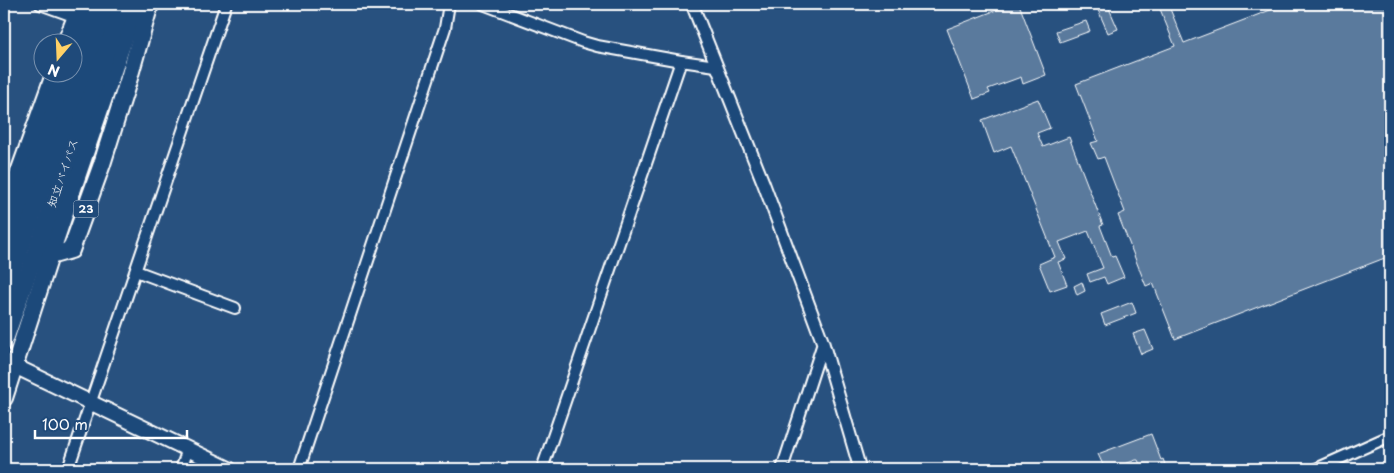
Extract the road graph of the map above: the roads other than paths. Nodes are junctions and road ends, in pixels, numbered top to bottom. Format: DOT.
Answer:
graph roads {
  1 [pos="40,4"];
  2 [pos="92,4"];
  3 [pos="107,4"];
  4 [pos="123,4"];
  5 [pos="136,4"];
  6 [pos="150,4"];
  7 [pos="226,4"];
  8 [pos="449,4"];
  9 [pos="483,4"];
  10 [pos="692,4"];
  11 [pos="78,10"];
  12 [pos="70,32"];
  13 [pos="82,32"];
  14 [pos="681,61"];
  15 [pos="716,66"];
  16 [pos="51,82"];
  17 [pos="65,82"];
  18 [pos="4,214"];
  19 [pos="4,256"];
  20 [pos="50,256"];
  21 [pos="136,271"];
  22 [pos="4,296"];
  23 [pos="235,308"];
  24 [pos="4,342"];
  25 [pos="823,343"];
  26 [pos="9,364"];
  27 [pos="4,398"];
  28 [pos="91,403"];
  29 [pos="1390,436"];
  30 [pos="188,449"];
  31 [pos="68,469"];
  32 [pos="181,469"];
  33 [pos="229,469"];
  34 [pos="298,469"];
  35 [pos="542,469"];
  36 [pos="782,469"];
  37 [pos="860,469"];
  38 [pos="1316,469"];
  1 -- 11 [label="street"];
  2 -- 13 [label="highway"];
  3 -- 22 [label="highway, 知立バイパス"];
  4 -- 24 [label="highway, 知立バイパス / 23"];
  5 -- 20 [label="highway, 23"];
  6 -- 20 [label="highway, 23"];
  7 -- 21 [label="street"];
  8 -- 34 [label="street"];
  9 -- 14 [label="street"];
  10 -- 15 [label="street"];
  11 -- 12 [label="highway"];
  14 -- 15 [label="street"];
  14 -- 35 [label="street"];
  15 -- 25 [label="street"];
  16 -- 18 [label="highway"];
  17 -- 19 [label="highway"];
  20 -- 26 [label="highway, 23"];
  21 -- 23 [label="street"];
  21 -- 28 [label="street"];
  25 -- 36 [label="street"];
  25 -- 37 [label="street"];
  26 -- 27 [label="highway, 23"];
  26 -- 28 [label="main road"];
  28 -- 30 [label="main road"];
  28 -- 31 [label="street"];
  29 -- 38 [label="street"];
  30 -- 32 [label="street"];
  30 -- 33 [label="main road"];
}
